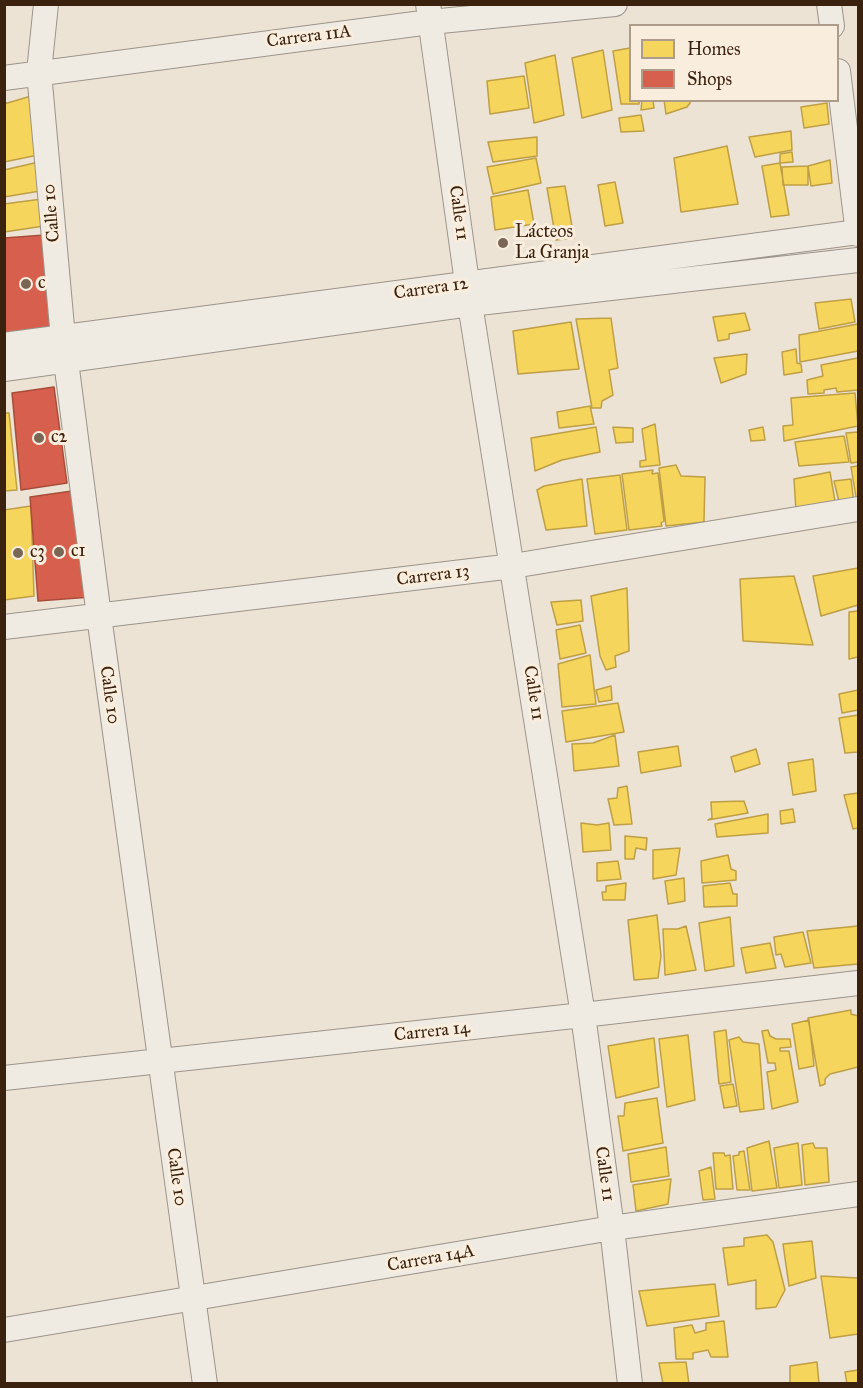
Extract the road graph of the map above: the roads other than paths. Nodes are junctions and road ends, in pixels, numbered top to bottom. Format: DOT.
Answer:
graph roads {
  1 [pos="46,4"];
  2 [pos="615,4"];
  3 [pos="829,4"];
  4 [pos="429,13"];
  5 [pos="832,24"];
  6 [pos="39,72"];
  7 [pos="4,78"];
  8 [pos="839,86"];
  9 [pos="858,233"];
  10 [pos="858,260"];
  11 [pos="469,294"];
  12 [pos="4,345"];
  13 [pos="65,350"];
  14 [pos="4,369"];
  15 [pos="858,509"];
  16 [pos="513,566"];
  17 [pos="99,616"];
  18 [pos="4,627"];
  19 [pos="858,983"];
  20 [pos="582,1015"];
  21 [pos="159,1062"];
  22 [pos="4,1078"];
  23 [pos="858,1194"];
  24 [pos="612,1228"];
  25 [pos="193,1299"];
  26 [pos="4,1330"];
  27 [pos="205,1383"];
  28 [pos="630,1383"];
  1 -- 6 [label="street, Calle 10"];
  2 -- 4 [label="street, Carrera 11A"];
  3 -- 5 [label="street"];
  4 -- 6 [label="street, Carrera 11A"];
  4 -- 11 [label="street, Calle 11"];
  6 -- 7 [label="street, Carrera 11A"];
  6 -- 13 [label="street, Calle 10"];
  8 -- 9 [label="street"];
  9 -- 11 [label="street, Carrera 12"];
  10 -- 11 [label="street, Carrera 12"];
  11 -- 13 [label="street, Carrera 12"];
  11 -- 16 [label="street, Calle 11"];
  12 -- 13 [label="street, Carrera 12"];
  13 -- 14 [label="street, Carrera 12"];
  13 -- 17 [label="street, Calle 10"];
  15 -- 16 [label="street, Carrera 13"];
  16 -- 17 [label="street, Carrera 13"];
  16 -- 20 [label="street, Calle 11"];
  17 -- 18 [label="street, Carrera 13"];
  17 -- 21 [label="street, Calle 10"];
  19 -- 20 [label="street, Carrera 14"];
  20 -- 21 [label="street, Carrera 14"];
  20 -- 24 [label="street, Calle 11"];
  21 -- 22 [label="street, Carrera 14"];
  21 -- 25 [label="street, Calle 10"];
  23 -- 24 [label="street, Carrera 14A"];
  24 -- 25 [label="street, Carrera 14A"];
  24 -- 28 [label="street, Calle 11"];
  25 -- 26 [label="street, Carrera 14A"];
  25 -- 27 [label="street, Calle 10"];
}
